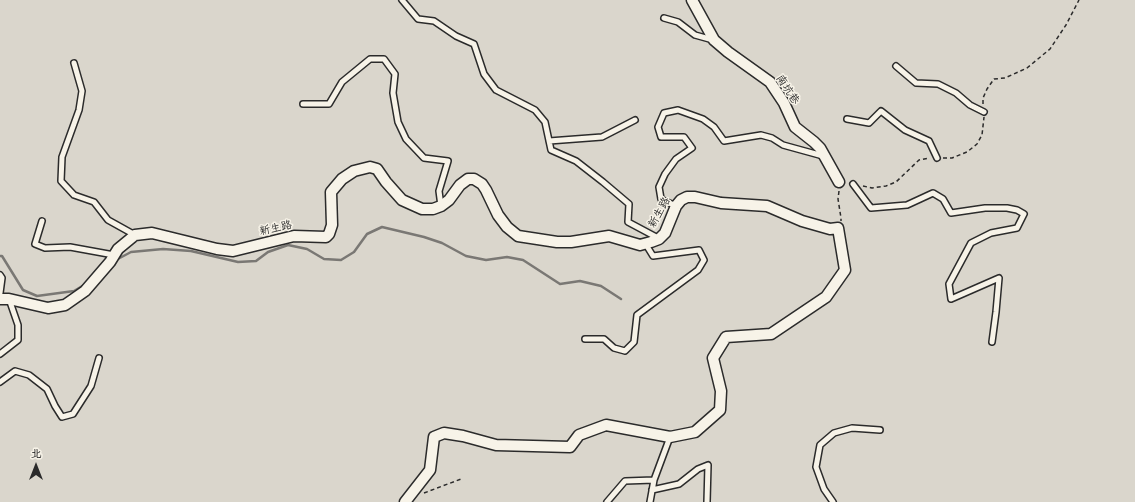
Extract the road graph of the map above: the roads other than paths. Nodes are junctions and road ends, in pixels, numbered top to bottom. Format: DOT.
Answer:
graph roads {
  1 [pos="402,0"];
  2 [pos="692,0"];
  3 [pos="664,18"];
  4 [pos="714,40"];
  5 [pos="74,63"];
  6 [pos="896,66"];
  7 [pos="303,104"];
  8 [pos="984,112"];
  9 [pos="847,119"];
  10 [pos="635,120"];
  11 [pos="549,141"];
  12 [pos="824,156"];
  13 [pos="938,158"];
  14 [pos="839,182"];
  15 [pos="853,184"];
  16 [pos="441,206"];
  17 [pos="676,206"];
  18 [pos="42,220"];
  19 [pos="135,235"];
  20 [pos="659,239"];
  21 [pos="645,243"];
  22 [pos="112,258"];
  23 [pos="0,275"];
  24 [pos="0,293"];
  25 [pos="4,300"];
  26 [pos="585,339"];
  27 [pos="992,342"];
  28 [pos="0,354"];
  29 [pos="99,358"];
  30 [pos="0,382"];
  31 [pos="880,430"];
  32 [pos="670,437"];
  33 [pos="654,480"];
  34 [pos="652,490"];
  35 [pos="405,502"];
  36 [pos="607,502"];
  37 [pos="650,502"];
  38 [pos="707,502"];
  39 [pos="833,502"];
  1 -- 11 [label="lane"];
  2 -- 4 [label="street, 南坑巷"];
  3 -- 4 [label="lane"];
  4 -- 12 [label="street, 南坑巷"];
  5 -- 19 [label="lane"];
  6 -- 8 [label="lane"];
  7 -- 16 [label="lane"];
  9 -- 13 [label="lane"];
  10 -- 11 [label="lane"];
  11 -- 20 [label="lane"];
  12 -- 14 [label="street, 南坑巷"];
  12 -- 17 [label="lane"];
  15 -- 27 [label="lane"];
  16 -- 19 [label="street, 新生路"];
  16 -- 21 [label="street, 新生路"];
  17 -- 20 [label="street, 新生路"];
  17 -- 32 [label="street, 新生路"];
  18 -- 22 [label="lane"];
  19 -- 22 [label="street"];
  20 -- 21 [label="street, 新生路"];
  21 -- 26 [label="lane"];
  22 -- 25 [label="street"];
  23 -- 24 [label="lane"];
  25 -- 28 [label="lane"];
  29 -- 30 [label="lane"];
  31 -- 39 [label="lane"];
  32 -- 33 [label="lane"];
  32 -- 35 [label="street"];
  33 -- 34 [label="lane"];
  33 -- 36 [label="lane"];
  34 -- 37 [label="lane"];
  34 -- 38 [label="lane"];
}
